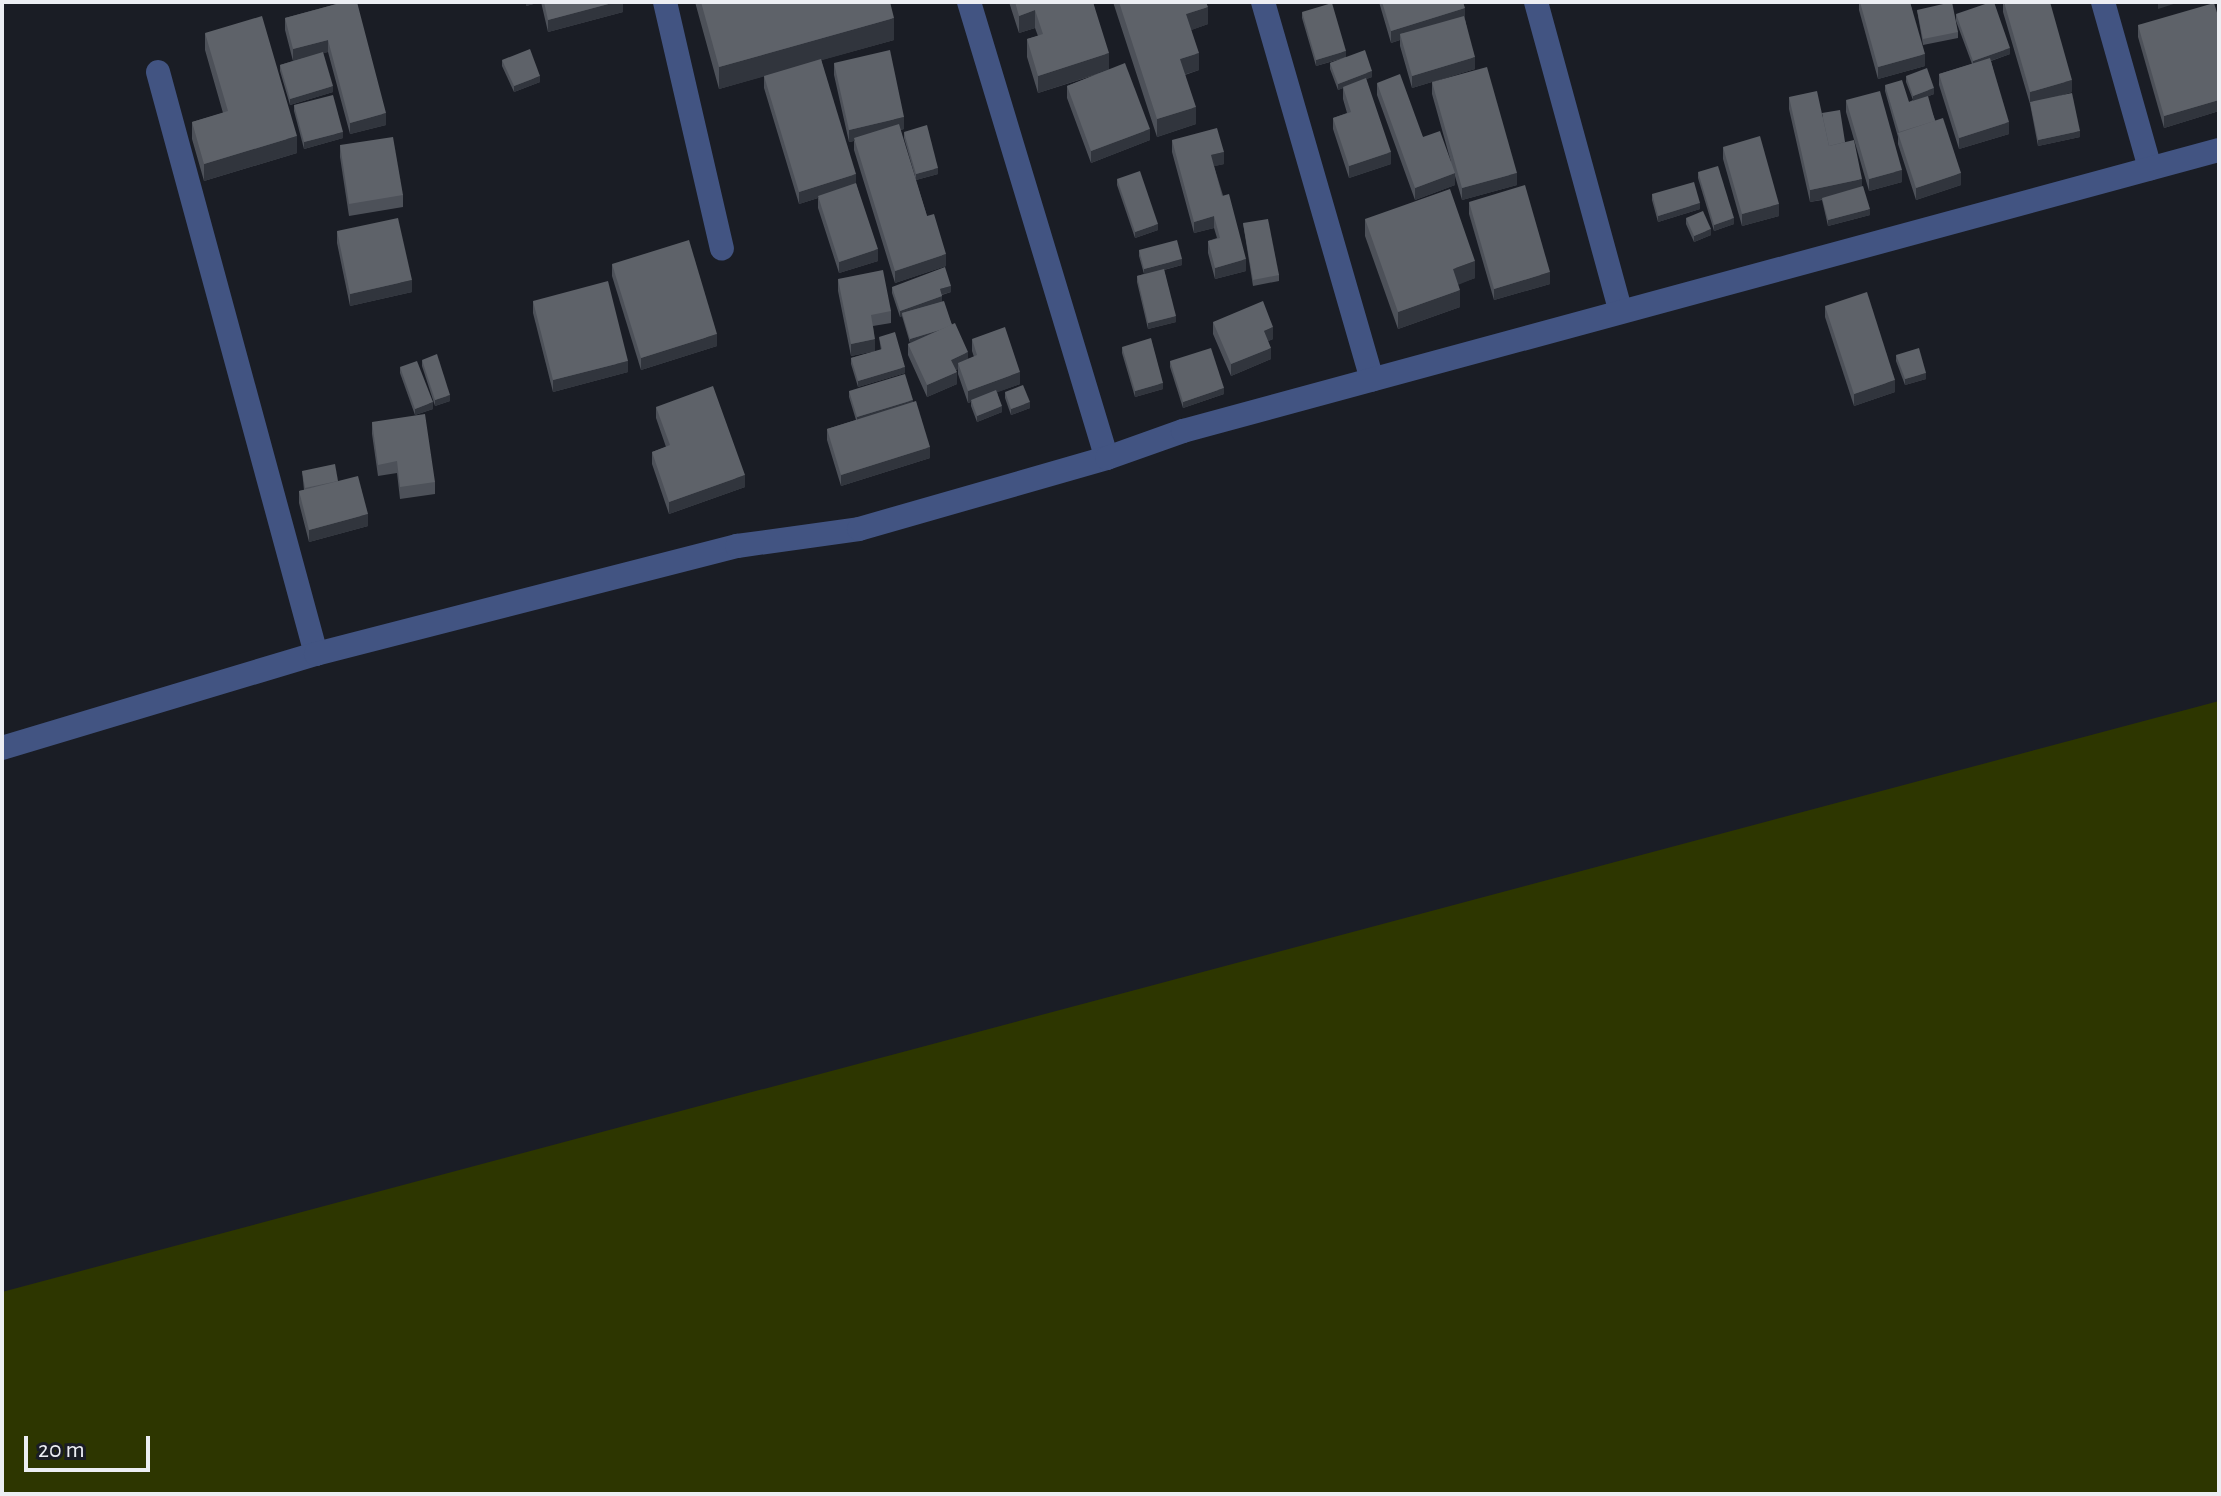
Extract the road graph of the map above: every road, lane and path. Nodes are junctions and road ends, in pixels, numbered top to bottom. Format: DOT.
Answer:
graph roads {
  1 [pos="665,2"];
  2 [pos="969,2"];
  3 [pos="1263,2"];
  4 [pos="1536,2"];
  5 [pos="2103,2"];
  6 [pos="158,72"];
  7 [pos="2219,150"];
  8 [pos="2150,168"];
  9 [pos="722,248"];
  10 [pos="1621,312"];
  11 [pos="1372,380"];
  12 [pos="1107,458"];
  13 [pos="316,654"];
  14 [pos="2,748"];
  1 -- 9 [label="street"];
  2 -- 12 [label="street"];
  3 -- 11 [label="street"];
  4 -- 10 [label="street"];
  5 -- 8 [label="street"];
  6 -- 13 [label="street"];
  7 -- 8 [label="street"];
  8 -- 10 [label="street"];
  10 -- 11 [label="street"];
  11 -- 12 [label="street"];
  12 -- 13 [label="street"];
  13 -- 14 [label="street"];
}
